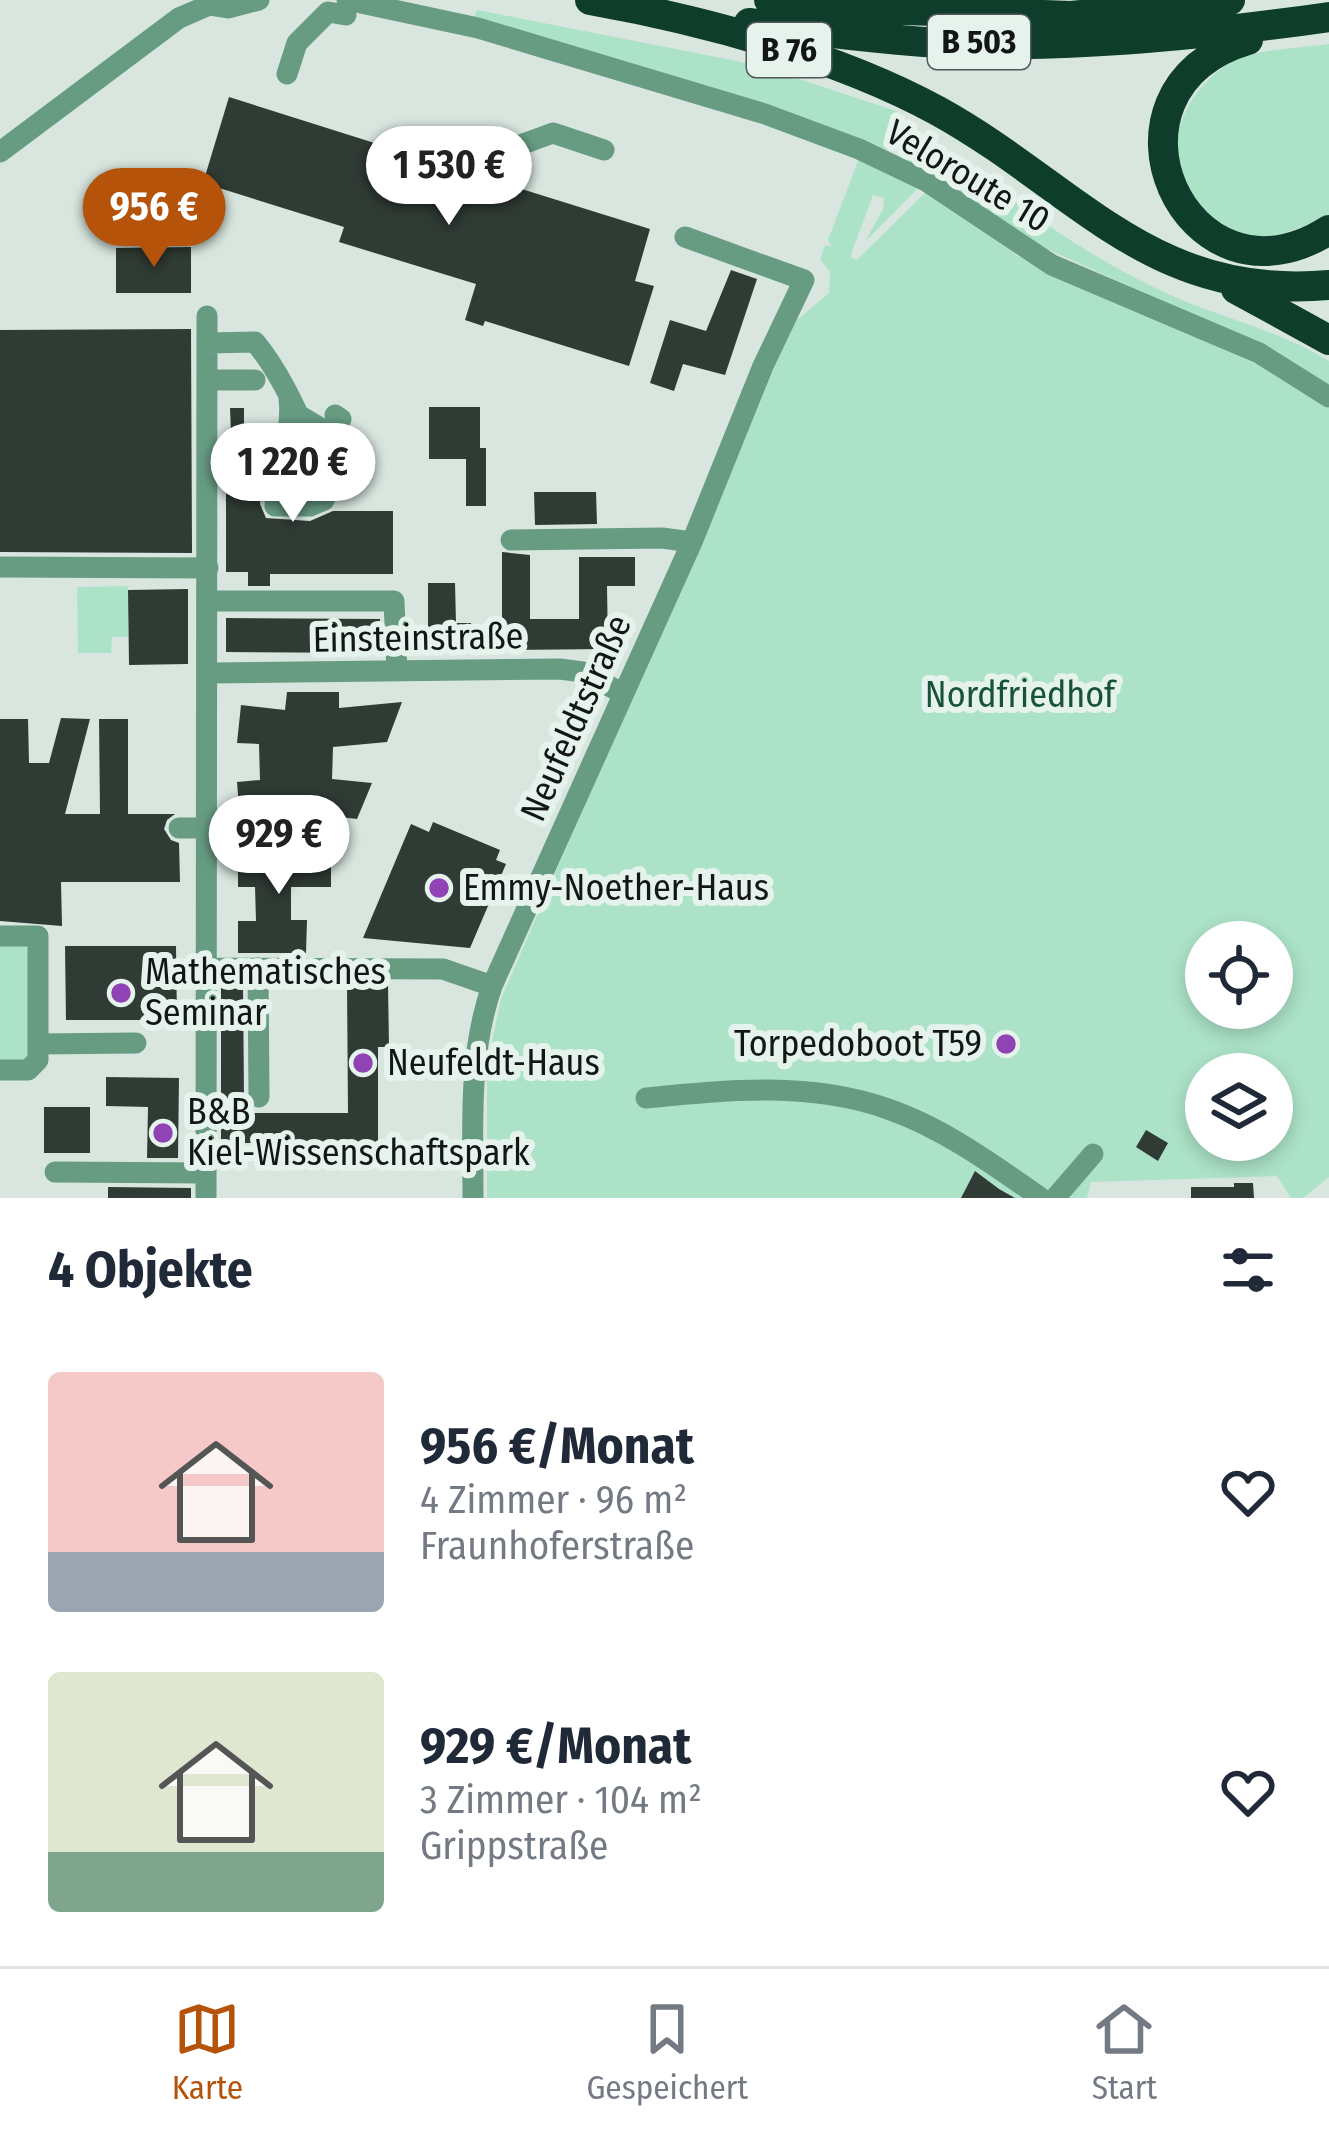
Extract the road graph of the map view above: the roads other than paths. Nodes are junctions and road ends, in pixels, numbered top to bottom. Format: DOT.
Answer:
graph roads {
  1 [pos="259,0"];
  2 [pos="590,0"];
  3 [pos="769,0"];
  4 [pos="1249,0"];
  5 [pos="1219,2"];
  6 [pos="346,7"];
  7 [pos="630,7"];
  8 [pos="1329,17"];
  9 [pos="287,74"];
  10 [pos="604,150"];
  11 [pos="0,152"];
  12 [pos="493,171"];
  13 [pos="1329,230"];
  14 [pos="685,237"];
  15 [pos="1215,278"];
  16 [pos="1329,286"];
  17 [pos="207,316"];
  18 [pos="1329,340"];
  19 [pos="208,343"];
  20 [pos="209,380"];
  21 [pos="255,380"];
  22 [pos="1329,397"];
  23 [pos="335,429"];
  24 [pos="511,539"];
  25 [pos="692,542"];
  26 [pos="0,567"];
  27 [pos="208,568"];
  28 [pos="208,601"];
  29 [pos="398,671"];
  30 [pos="208,673"];
  31 [pos="622,693"];
  32 [pos="179,828"];
  33 [pos="207,828"];
  34 [pos="0,936"];
  35 [pos="207,968"];
  36 [pos="258,968"];
  37 [pos="492,986"];
  38 [pos="136,1043"];
  39 [pos="38,1044"];
  40 [pos="0,1070"];
  41 [pos="259,1096"];
  42 [pos="646,1098"];
  43 [pos="1093,1154"];
  44 [pos="55,1172"];
  45 [pos="206,1173"];
  46 [pos="206,1198"];
  47 [pos="473,1198"];
  48 [pos="1041,1198"];
  49 [pos="1055,1198"];
  1 -- 11 [label="street"];
  2 -- 7 [label="highway, B 76"];
  3 -- 5 [label="highway, B 76"];
  4 -- 5 [label="highway"];
  6 -- 9 [label="street"];
  6 -- 22 [label="street, Veloroute 10"];
  7 -- 8 [label="highway, B 503"];
  7 -- 15 [label="highway, B 76"];
  8 -- 13 [label="highway"];
  10 -- 12 [label="street"];
  14 -- 25 [label="street, Neufeldtstraße"];
  15 -- 16 [label="highway, B 76"];
  15 -- 18 [label="highway"];
  17 -- 19 [label="street"];
  19 -- 20 [label="street"];
  19 -- 23 [label="street"];
  20 -- 21 [label="street"];
  20 -- 27 [label="street"];
  24 -- 25 [label="street"];
  25 -- 31 [label="street, Neufeldtstraße"];
  26 -- 27 [label="street"];
  27 -- 28 [label="street"];
  28 -- 29 [label="street"];
  28 -- 30 [label="street"];
  29 -- 30 [label="street, Einsteinstraße"];
  29 -- 31 [label="street, Einsteinstraße"];
  30 -- 33 [label="street"];
  31 -- 37 [label="street, Neufeldtstraße"];
  32 -- 33 [label="street"];
  33 -- 35 [label="street"];
  34 -- 39 [label="street"];
  35 -- 36 [label="street"];
  35 -- 45 [label="street"];
  36 -- 37 [label="street"];
  36 -- 41 [label="street"];
  37 -- 47 [label="street, Neufeldtstraße"];
  38 -- 39 [label="street"];
  39 -- 40 [label="street"];
  42 -- 48 [label="street"];
  43 -- 49 [label="street"];
  44 -- 45 [label="street"];
  45 -- 46 [label="street"];
}
